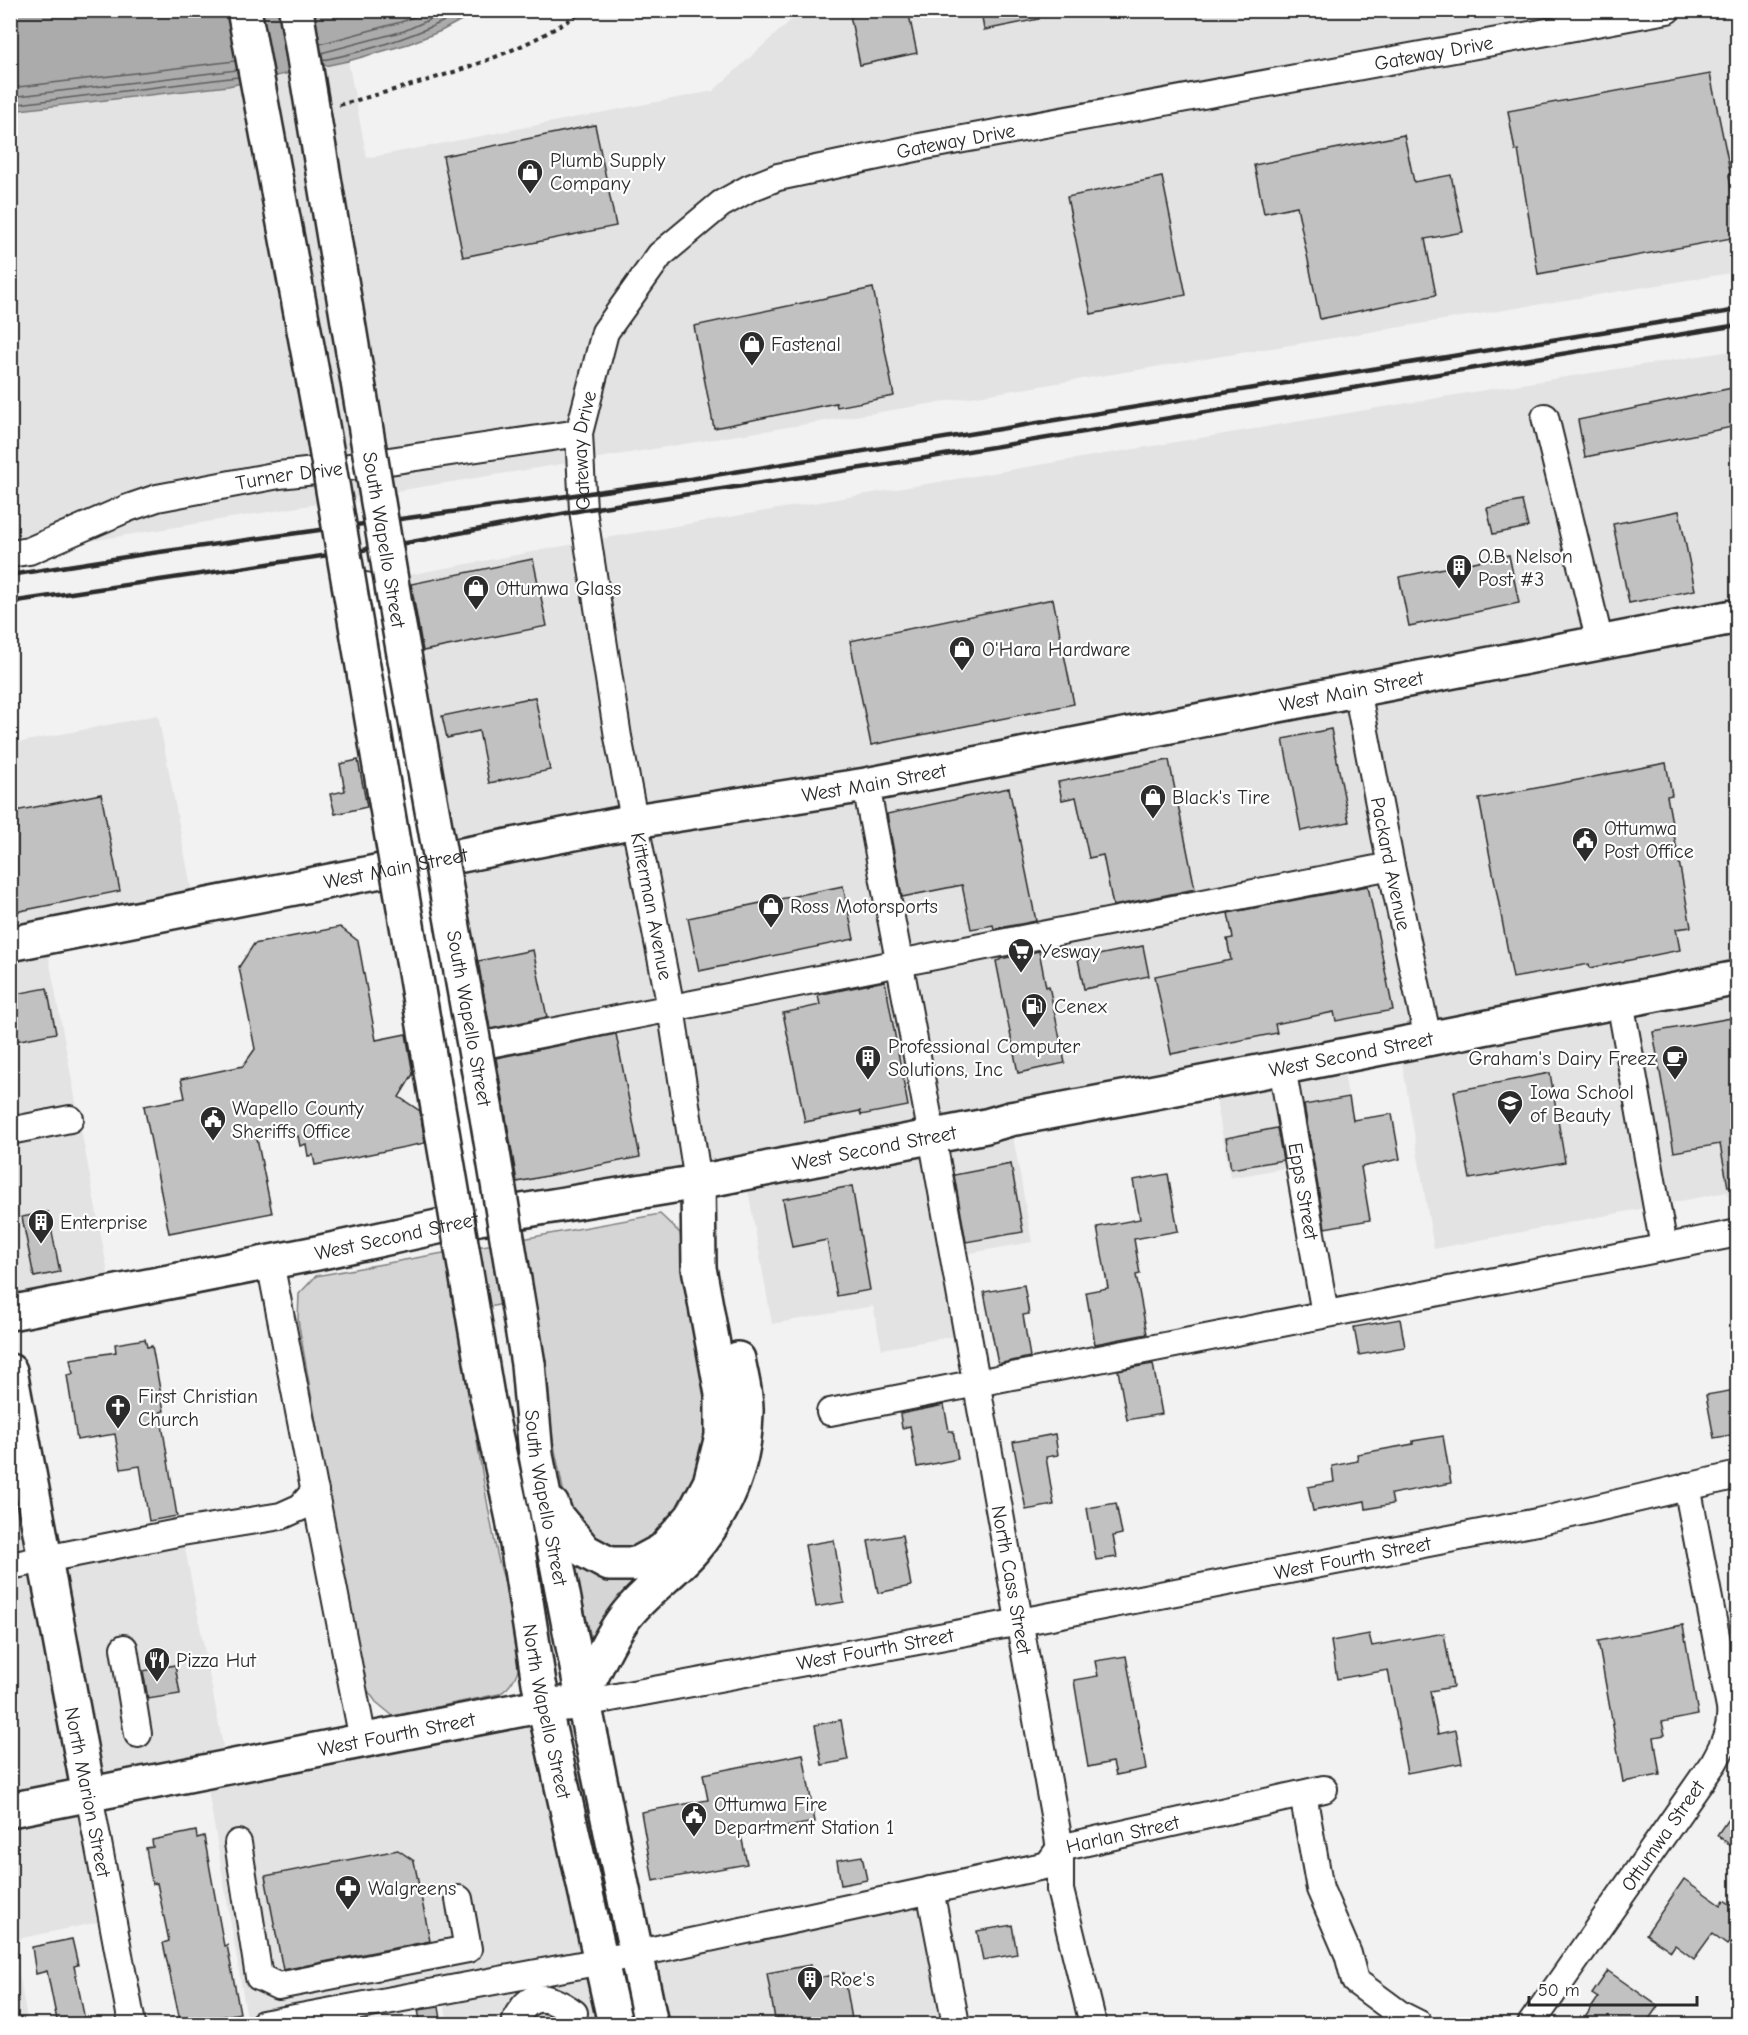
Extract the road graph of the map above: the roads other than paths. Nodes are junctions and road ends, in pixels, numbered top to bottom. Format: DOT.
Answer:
graph roads {
  1 [pos="244,10"];
  2 [pos="296,10"];
  3 [pos="1667,10"];
  4 [pos="1545,417"];
  5 [pos="579,433"];
  6 [pos="10,554"];
  7 [pos="365,583"];
  8 [pos="1737,616"];
  9 [pos="602,630"];
  10 [pos="1600,643"];
  11 [pos="1357,690"];
  12 [pos="866,785"];
  13 [pos="635,821"];
  14 [pos="416,865"];
  15 [pos="1391,866"];
  16 [pos="10,944"];
  17 [pos="900,962"];
  18 [pos="1737,978"];
  19 [pos="1620,1001"];
  20 [pos="671,1008"];
  21 [pos="1428,1039"];
  22 [pos="449,1052"];
  23 [pos="1282,1067"];
  24 [pos="70,1119"];
  25 [pos="10,1131"];
  26 [pos="932,1136"];
  27 [pos="698,1182"];
  28 [pos="478,1218"];
  29 [pos="1737,1233"];
  30 [pos="1664,1248"];
  31 [pos="270,1262"];
  32 [pos="10,1313"];
  33 [pos="1325,1314"];
  34 [pos="10,1371"];
  35 [pos="977,1383"];
  36 [pos="830,1412"];
  37 [pos="536,1455"];
  38 [pos="1737,1475"];
  39 [pos="1687,1486"];
  40 [pos="315,1491"];
  41 [pos="10,1549"];
  42 [pos="45,1551"];
  43 [pos="10,1566"];
  44 [pos="1020,1622"];
  45 [pos="124,1648"];
  46 [pos="584,1698"];
  47 [pos="543,1705"];
  48 [pos="1734,1708"];
  49 [pos="138,1734"];
  50 [pos="363,1740"];
  51 [pos="89,1795"];
  52 [pos="10,1810"];
  53 [pos="1670,1821"];
  54 [pos="238,1843"];
  55 [pos="1060,1848"];
  56 [pos="930,1890"];
  57 [pos="459,1899"];
  58 [pos="636,1954"];
  59 [pos="602,1961"];
  60 [pos="574,2013"];
  61 [pos="132,2025"];
  62 [pos="263,2025"];
  63 [pos="516,2025"];
  64 [pos="615,2025"];
  65 [pos="651,2025"];
  66 [pos="956,2025"];
  67 [pos="1093,2025"];
  68 [pos="1419,2025"];
  69 [pos="1531,2025"];
  1 -- 47 [label="main road, North Wapello Street, bridge"];
  2 -- 37 [label="main road, South Wapello Street, bridge"];
  3 -- 5 [label="street, Gateway Drive"];
  4 -- 10 [label="street"];
  5 -- 6 [label="street, Turner Drive"];
  5 -- 9 [label="street, Gateway Drive"];
  7 -- 14 [label="street, South Wapello Street"];
  8 -- 10 [label="main road, West Main Street"];
  9 -- 13 [label="street, Kitterman Avenue"];
  10 -- 11 [label="main road, West Main Street"];
  11 -- 12 [label="main road, West Main Street"];
  11 -- 15 [label="street, Packard Avenue"];
  12 -- 13 [label="main road, West Main Street"];
  12 -- 17 [label="street, North Cass Street"];
  13 -- 14 [label="main road, West Main Street"];
  13 -- 20 [label="street, Kitterman Avenue"];
  14 -- 16 [label="main road, West Main Street"];
  14 -- 22 [label="street, South Wapello Street"];
  15 -- 17 [label="street"];
  15 -- 21 [label="street, Packard Avenue"];
  17 -- 20 [label="street"];
  17 -- 26 [label="street, North Cass Street"];
  18 -- 19 [label="main road, West Second Street"];
  19 -- 21 [label="main road, West Second Street"];
  19 -- 30 [label="street"];
  20 -- 22 [label="street"];
  20 -- 27 [label="street, Kitterman Avenue"];
  21 -- 23 [label="main road, West Second Street"];
  22 -- 28 [label="street, South Wapello Street"];
  23 -- 26 [label="main road, West Second Street"];
  23 -- 33 [label="street, Epps Street"];
  24 -- 25 [label="street"];
  26 -- 27 [label="main road, West Second Street"];
  26 -- 35 [label="street, North Cass Street"];
  27 -- 28 [label="main road, West Second Street"];
  27 -- 37 [label="main road"];
  27 -- 46 [label="main road"];
  28 -- 31 [label="main road, West Second Street"];
  29 -- 30 [label="street"];
  30 -- 33 [label="street"];
  31 -- 32 [label="main road, West Second Street"];
  31 -- 40 [label="street"];
  33 -- 35 [label="street"];
  34 -- 42 [label="main road, North Marion Street"];
  35 -- 36 [label="street"];
  35 -- 44 [label="street, North Cass Street"];
  37 -- 46 [label="main road, South Wapello Street"];
  38 -- 39 [label="street, West Fourth Street"];
  39 -- 44 [label="street, West Fourth Street"];
  39 -- 48 [label="street, Ottumwa Street"];
  40 -- 42 [label="street"];
  40 -- 50 [label="street"];
  41 -- 42 [label="street"];
  42 -- 43 [label="street"];
  42 -- 51 [label="main road, North Marion Street"];
  44 -- 46 [label="street, West Fourth Street"];
  44 -- 55 [label="street, North Cass Street"];
  45 -- 49 [label="street"];
  46 -- 47 [label="main road, West Fourth Street"];
  46 -- 58 [label="main road, South Wapello Street"];
  47 -- 50 [label="main road, West Fourth Street"];
  47 -- 59 [label="main road, North Wapello Street"];
  48 -- 53 [label="street"];
  48 -- 69 [label="street, Ottumwa Street"];
  50 -- 51 [label="main road, West Fourth Street"];
  51 -- 52 [label="main road, West Fourth Street"];
  51 -- 61 [label="street, North Marion Street"];
  54 -- 57 [label="street"];
  55 -- 56 [label="street, Harlan Street"];
  55 -- 67 [label="street, North Cass Street"];
  55 -- 68 [label="street, Harlan Street"];
  56 -- 58 [label="street, Harlan Street"];
  56 -- 66 [label="street"];
  58 -- 59 [label="street, Harlan Street"];
  58 -- 65 [label="main road, South Wapello Street"];
  59 -- 62 [label="street, Harlan Street"];
  59 -- 64 [label="main road, North Wapello Street"];
  60 -- 63 [label="street"];
}
